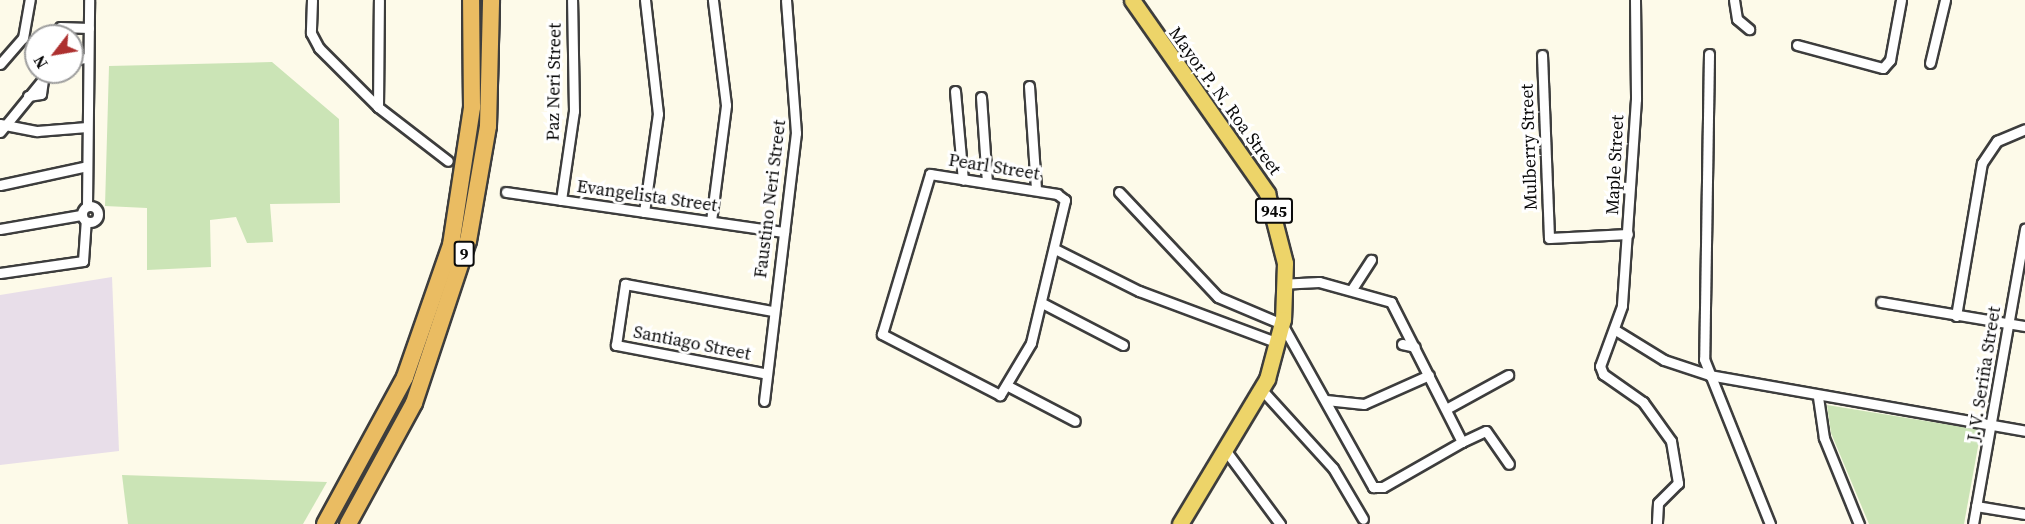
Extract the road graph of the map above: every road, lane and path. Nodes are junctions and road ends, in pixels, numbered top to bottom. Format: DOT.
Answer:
graph roads {
  1 [pos="30,0"];
  2 [pos="89,0"];
  3 [pos="312,0"];
  4 [pos="379,0"];
  5 [pos="471,0"];
  6 [pos="491,0"];
  7 [pos="572,0"];
  8 [pos="645,0"];
  9 [pos="714,0"];
  10 [pos="786,0"];
  11 [pos="1132,0"];
  12 [pos="1635,0"];
  13 [pos="1734,0"];
  14 [pos="1901,0"];
  15 [pos="1945,0"];
  16 [pos="84,28"];
  17 [pos="89,28"];
  18 [pos="1749,29"];
  19 [pos="1797,45"];
  20 [pos="1709,54"];
  21 [pos="1542,55"];
  22 [pos="84,58"];
  23 [pos="87,58"];
  24 [pos="1930,63"];
  25 [pos="0,64"];
  26 [pos="39,84"];
  27 [pos="1029,86"];
  28 [pos="955,91"];
  29 [pos="981,97"];
  30 [pos="378,107"];
  31 [pos="2,127"];
  32 [pos="87,128"];
  33 [pos="2025,129"];
  34 [pos="448,161"];
  35 [pos="87,166"];
  36 [pos="463,175"];
  37 [pos="480,177"];
  38 [pos="963,180"];
  39 [pos="987,183"];
  40 [pos="0,185"];
  41 [pos="1036,190"];
  42 [pos="506,192"];
  43 [pos="1119,192"];
  44 [pos="561,200"];
  45 [pos="87,206"];
  46 [pos="644,212"];
  47 [pos="84,218"];
  48 [pos="711,221"];
  49 [pos="0,229"];
  50 [pos="2025,229"];
  51 [pos="784,232"];
  52 [pos="1628,234"];
  53 [pos="1057,250"];
  54 [pos="1371,260"];
  55 [pos="0,273"];
  56 [pos="1284,284"];
  57 [pos="1352,289"];
  58 [pos="1881,302"];
  59 [pos="1044,304"];
  60 [pos="772,311"];
  61 [pos="1956,316"];
  62 [pos="2008,323"];
  63 [pos="1282,324"];
  64 [pos="2025,326"];
  65 [pos="1617,331"];
  66 [pos="1278,343"];
  67 [pos="1401,344"];
  68 [pos="1123,345"];
  69 [pos="1415,347"];
  70 [pos="763,373"];
  71 [pos="1429,375"];
  72 [pos="1508,375"];
  73 [pos="1709,375"];
  74 [pos="1010,387"];
  75 [pos="1262,390"];
  76 [pos="1818,397"];
  77 [pos="1326,399"];
  78 [pos="764,401"];
  79 [pos="1446,409"];
  80 [pos="1075,421"];
  81 [pos="1993,426"];
  82 [pos="2025,432"];
  83 [pos="1462,442"];
  84 [pos="1226,451"];
  85 [pos="1509,464"];
  86 [pos="351,481"];
  87 [pos="368,491"];
  88 [pos="338,501"];
  89 [pos="1976,506"];
  90 [pos="2025,514"];
  91 [pos="352,518"];
  92 [pos="1363,519"];
  93 [pos="325,524"];
  94 [pos="1180,524"];
  95 [pos="1280,524"];
  96 [pos="1657,524"];
  97 [pos="1770,524"];
  98 [pos="1859,524"];
  99 [pos="1973,524"];
  1 -- 25 [label="street"];
  2 -- 17 [label="street"];
  3 -- 30 [label="street"];
  4 -- 30 [label="street"];
  5 -- 36 [label="highway, 9"];
  6 -- 37 [label="highway, 9"];
  7 -- 44 [label="street, Paz Neri Street"];
  8 -- 46 [label="street"];
  9 -- 48 [label="street"];
  10 -- 51 [label="street, Faustino Neri Street"];
  11 -- 56 [label="main road, Mayor P. N. Roa Street / 945"];
  12 -- 52 [label="street, Maple Street"];
  13 -- 18 [label="street"];
  14 -- 19 [label="street"];
  15 -- 24 [label="street"];
  16 -- 17 [label="street"];
  17 -- 23 [label="street"];
  20 -- 73 [label="street"];
  21 -- 52 [label="street, Mulberry Street"];
  22 -- 23 [label="street"];
  23 -- 32 [label="street"];
  26 -- 31 [label="street"];
  27 -- 41 [label="street"];
  28 -- 38 [label="street"];
  29 -- 39 [label="street"];
  30 -- 34 [label="street"];
  31 -- 32 [label="street"];
  32 -- 35 [label="street"];
  33 -- 61 [label="street"];
  35 -- 40 [label="street"];
  35 -- 45 [label="street"];
  36 -- 37 [label="highway"];
  36 -- 86 [label="highway, 9"];
  37 -- 87 [label="highway, 9"];
  38 -- 39 [label="street, Pearl Street"];
  38 -- 74 [label="street, Pearl Street"];
  39 -- 41 [label="street, Pearl Street"];
  41 -- 53 [label="street, Pearl Street"];
  42 -- 44 [label="street, Evangelista Street"];
  43 -- 63 [label="street"];
  44 -- 46 [label="street, Evangelista Street"];
  45 -- 47 [label="street"];
  45 -- 47 [label="street"];
  46 -- 48 [label="street, Evangelista Street"];
  47 -- 49 [label="street"];
  47 -- 55 [label="street"];
  48 -- 51 [label="street, Evangelista Street"];
  50 -- 62 [label="street, J. V. Seriña Street"];
  51 -- 60 [label="street, Faustino Neri Street"];
  52 -- 65 [label="street, Maple Street"];
  53 -- 59 [label="street, Pearl Street"];
  53 -- 66 [label="street"];
  54 -- 57 [label="street"];
  56 -- 57 [label="street"];
  56 -- 63 [label="main road, Mayor P. N. Roa Street / 945"];
  57 -- 69 [label="street"];
  58 -- 61 [label="street"];
  59 -- 68 [label="street"];
  59 -- 74 [label="street, Pearl Street"];
  60 -- 70 [label="street, Faustino Neri Street"];
  60 -- 70 [label="street, Santiago Street"];
  61 -- 62 [label="street"];
  62 -- 64 [label="street"];
  62 -- 81 [label="street, J. V. Seriña Street"];
  63 -- 66 [label="main road, Mayor P. N. Roa Street / 945"];
  63 -- 77 [label="street"];
  65 -- 73 [label="street"];
  65 -- 96 [label="street"];
  66 -- 75 [label="main road, Mayor P. N. Roa Street / 945"];
  67 -- 69 [label="street"];
  69 -- 71 [label="street"];
  70 -- 78 [label="street, Faustino Neri Street"];
  71 -- 77 [label="street"];
  71 -- 79 [label="street"];
  72 -- 79 [label="street"];
  73 -- 76 [label="street"];
  73 -- 97 [label="street"];
  74 -- 80 [label="street"];
  75 -- 84 [label="main road, Mayor P. N. Roa Street / 945"];
  75 -- 92 [label="street"];
  76 -- 81 [label="street"];
  76 -- 98 [label="street"];
  77 -- 83 [label="street"];
  79 -- 83 [label="street"];
  81 -- 82 [label="street"];
  81 -- 89 [label="street, J. V. Seriña Street"];
  83 -- 85 [label="street"];
  84 -- 94 [label="main road, Mayor P. N. Roa Street / 945"];
  84 -- 95 [label="street"];
  86 -- 87 [label="highway"];
  86 -- 88 [label="highway, 9"];
  87 -- 91 [label="highway, 9"];
  88 -- 91 [label="highway"];
  88 -- 93 [label="highway, 9"];
  89 -- 90 [label="street"];
  89 -- 99 [label="street, J. V. Seriña Street"];
}
